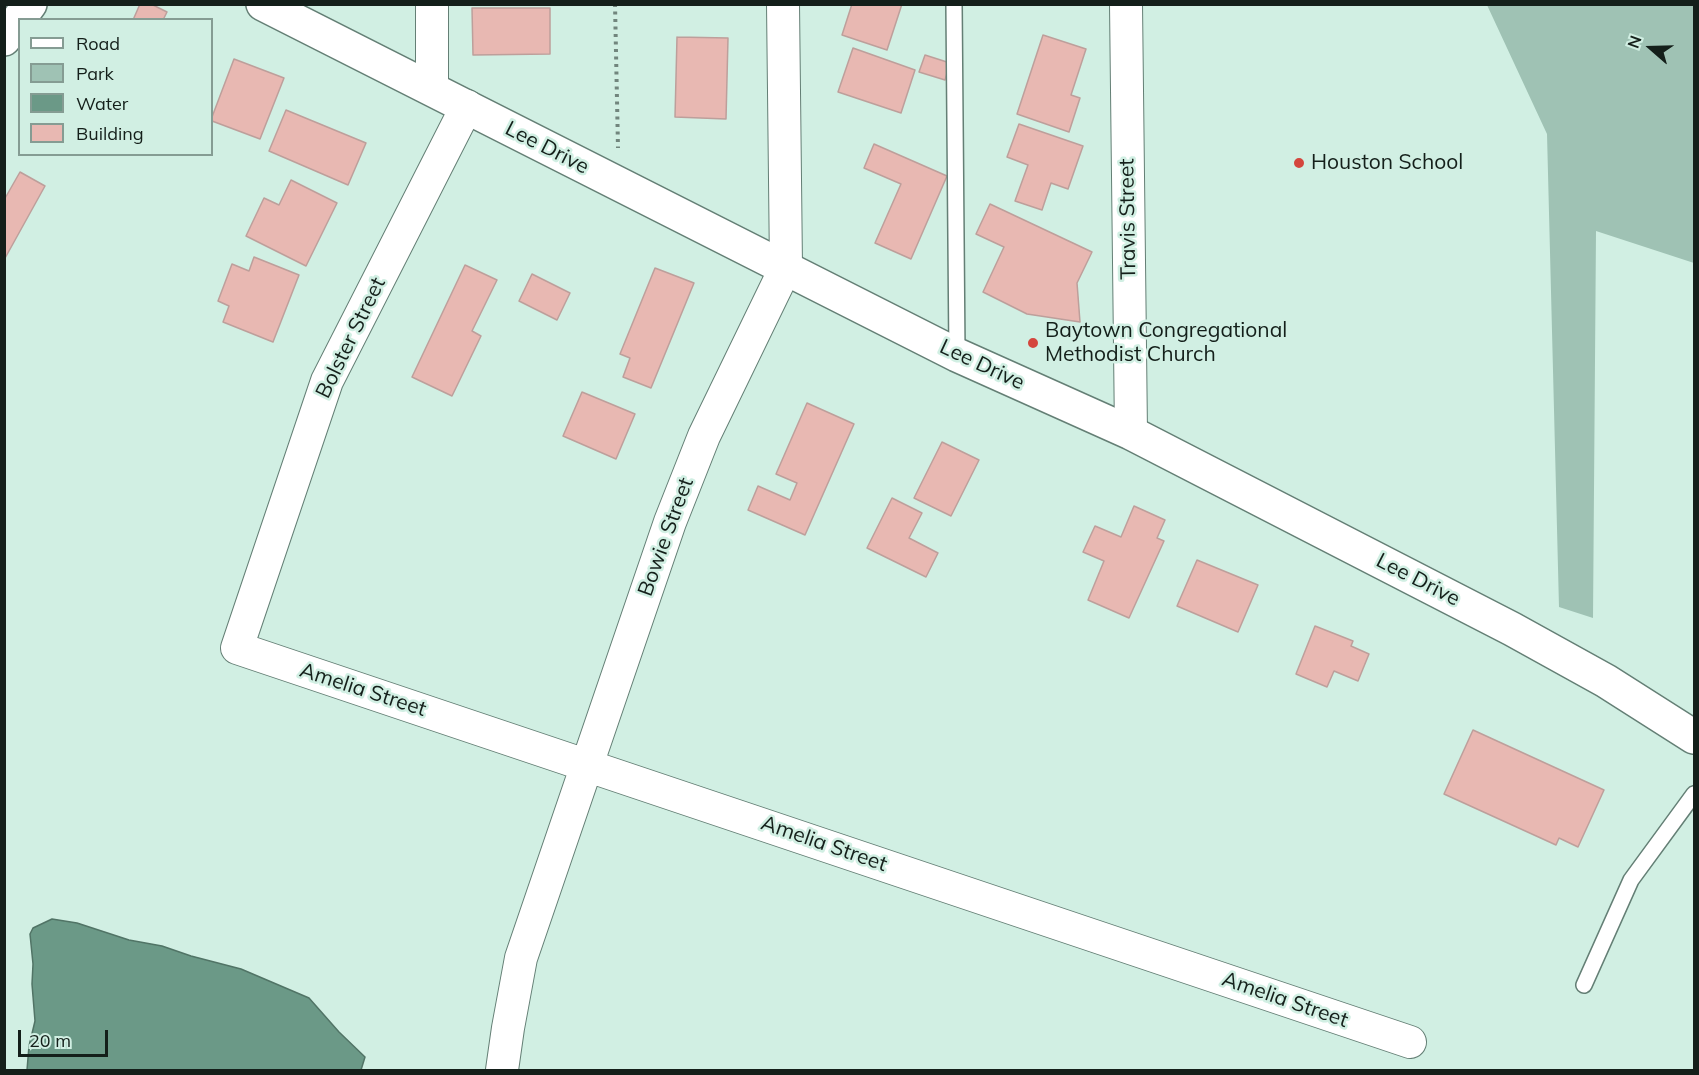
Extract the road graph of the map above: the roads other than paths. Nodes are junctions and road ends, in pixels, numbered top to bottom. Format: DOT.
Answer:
graph roads {
  1 [pos="263,4"];
  2 [pos="432,4"];
  3 [pos="783,4"];
  4 [pos="954,4"];
  5 [pos="1126,4"];
  6 [pos="27,5"];
  7 [pos="18,18"];
  8 [pos="18,18"];
  9 [pos="4,39"];
  10 [pos="432,89"];
  11 [pos="467,106"];
  12 [pos="786,267"];
  13 [pos="957,355"];
  14 [pos="1131,433"];
  15 [pos="237,648"];
  16 [pos="1695,737"];
  17 [pos="587,765"];
  18 [pos="1695,794"];
  19 [pos="1584,985"];
  20 [pos="1410,1042"];
  21 [pos="502,1071"];
  1 -- 10 [label="main road, Lee Drive"];
  2 -- 10 [label="street"];
  3 -- 12 [label="street, Bowie Street"];
  4 -- 13 [label="lane"];
  5 -- 14 [label="street, Travis Street"];
  6 -- 8 [label="main road"];
  7 -- 9 [label="main road"];
  10 -- 11 [label="main road, Lee Drive"];
  11 -- 12 [label="main road, Lee Drive"];
  11 -- 15 [label="street, Bolster Street"];
  12 -- 13 [label="main road, Lee Drive"];
  12 -- 17 [label="street, Bowie Street"];
  13 -- 14 [label="main road, Lee Drive"];
  14 -- 16 [label="main road, Lee Drive"];
  15 -- 17 [label="street, Amelia Street"];
  17 -- 20 [label="street, Amelia Street"];
  17 -- 21 [label="street, Bowie Street"];
  18 -- 19 [label="lane"];
}
